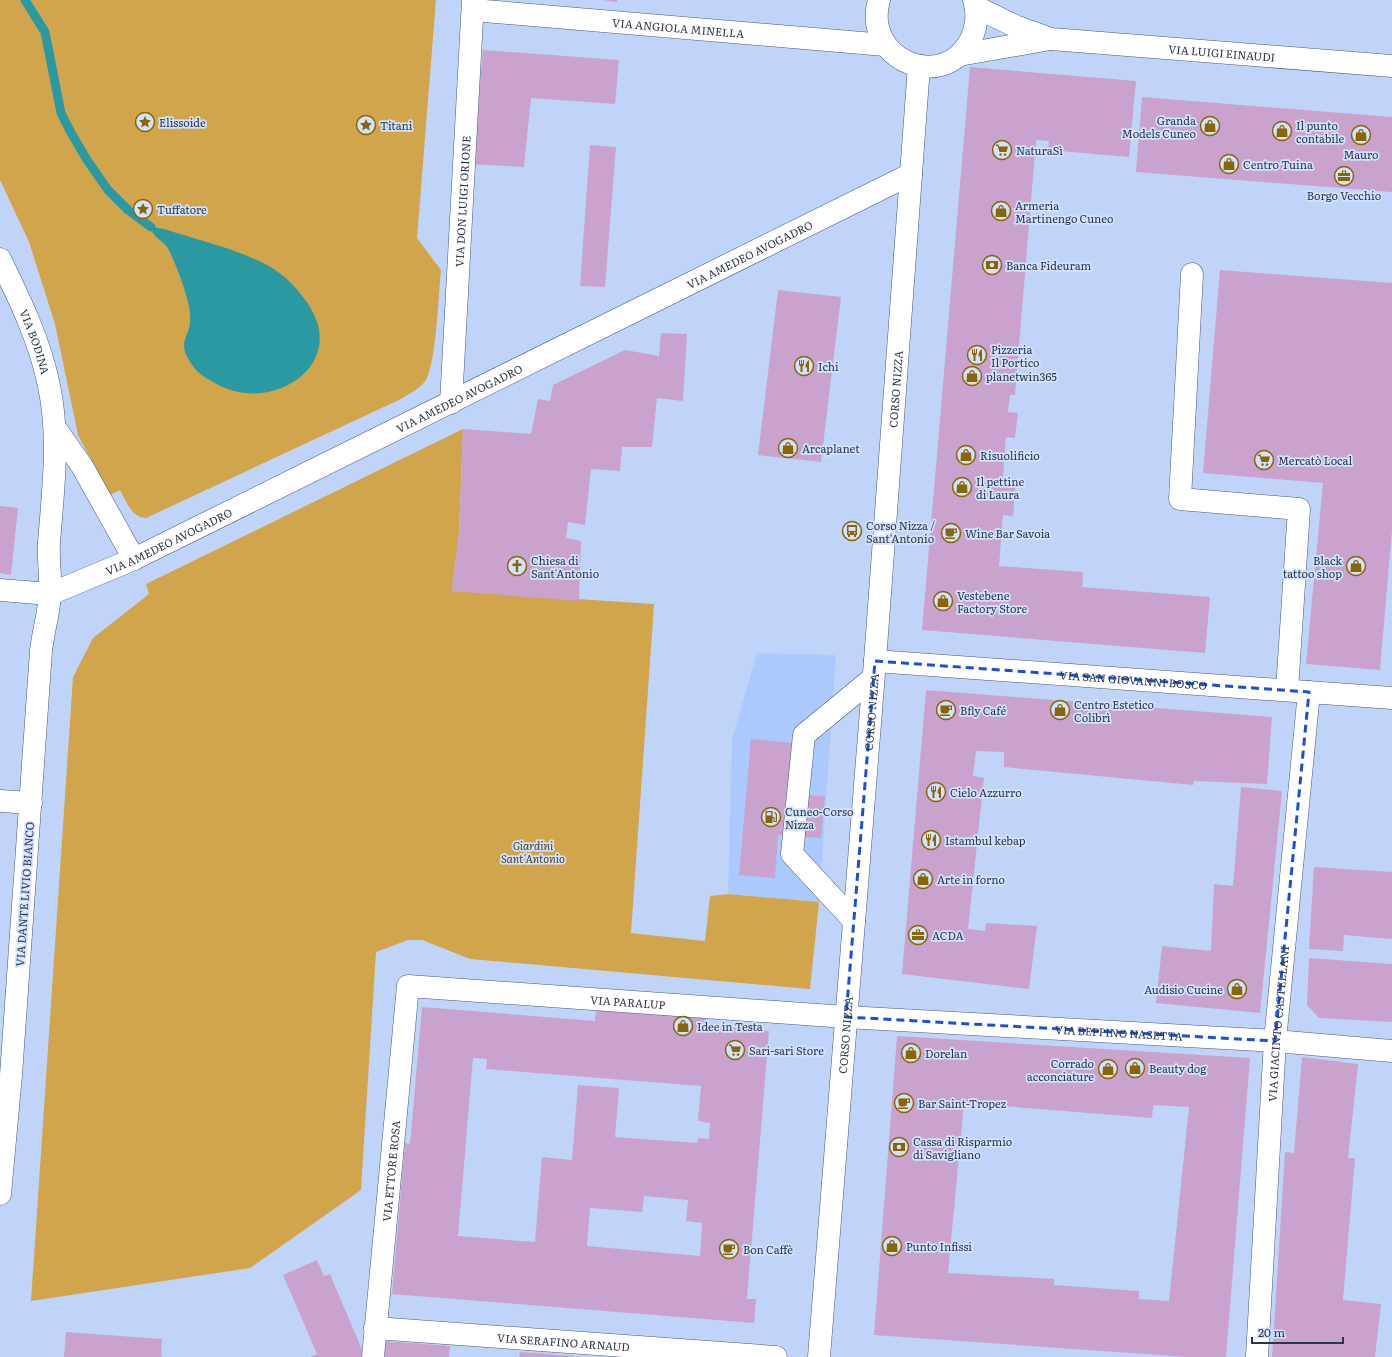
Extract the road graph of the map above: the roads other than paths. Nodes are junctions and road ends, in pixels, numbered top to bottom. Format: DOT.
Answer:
graph roads {
  1 [pos="879,0"];
  2 [pos="975,4"];
  3 [pos="473,5"];
  4 [pos="1051,39"];
  5 [pos="885,45"];
  6 [pos="959,55"];
  7 [pos="919,66"];
  8 [pos="1392,66"];
  9 [pos="911,174"];
  10 [pos="0,259"];
  11 [pos="1192,274"];
  12 [pos="451,403"];
  13 [pos="56,429"];
  14 [pos="134,559"];
  15 [pos="0,590"];
  16 [pos="50,594"];
  17 [pos="874,670"];
  18 [pos="1287,690"];
  19 [pos="1309,692"];
  20 [pos="1392,698"];
  21 [pos="0,801"];
  22 [pos="31,803"];
  23 [pos="854,921"];
  24 [pos="408,986"];
  25 [pos="846,1017"];
  26 [pos="1275,1041"];
  27 [pos="1392,1050"];
  28 [pos="6,1075"];
  29 [pos="0,1194"];
  30 [pos="375,1328"];
  31 [pos="373,1357"];
  32 [pos="776,1357"];
  33 [pos="820,1357"];
  34 [pos="1257,1357"];
  1 -- 5 [label="street"];
  2 -- 4 [label="street, VIA LUIGI EINAUDI"];
  2 -- 6 [label="street"];
  3 -- 5 [label="street, VIA ANGIOLA MINELLA"];
  3 -- 12 [label="street, VIA DON LUIGI ORIONE"];
  4 -- 6 [label="street, VIA LUIGI EINAUDI"];
  4 -- 8 [label="street, VIA LUIGI EINAUDI"];
  5 -- 7 [label="street"];
  6 -- 7 [label="street"];
  7 -- 9 [label="street, CORSO NIZZA"];
  9 -- 12 [label="street, VIA AMEDEO AVOGADRO"];
  9 -- 17 [label="street, CORSO NIZZA"];
  10 -- 13 [label="street, VIA BODINA"];
  11 -- 18 [label="street"];
  12 -- 14 [label="street, VIA AMEDEO AVOGADRO"];
  13 -- 14 [label="street, VIA BODINA"];
  13 -- 16 [label="street, VIA BODINA"];
  14 -- 16 [label="street, VIA AMEDEO AVOGADRO"];
  15 -- 16 [label="street, VIA AMEDEO AVOGADRO"];
  16 -- 22 [label="street, VIA DANTE LIVIO BIANCO"];
  17 -- 18 [label="street, VIA SAN GIOVANNI BOSCO"];
  17 -- 23 [label="street, CORSO NIZZA"];
  17 -- 23 [label="street"];
  18 -- 19 [label="street, VIA SAN GIOVANNI BOSCO"];
  19 -- 20 [label="street, VIA SAN GIOVANNI BOSCO"];
  19 -- 26 [label="street, VIA GIACINTO CASTELLANI"];
  21 -- 22 [label="street"];
  22 -- 28 [label="street, VIA DANTE LIVIO BIANCO"];
  23 -- 25 [label="street, CORSO NIZZA"];
  24 -- 25 [label="street, VIA PARALUP"];
  24 -- 30 [label="street, VIA ETTORE ROSA"];
  25 -- 26 [label="street, VIA BEPPINO NASETTA"];
  25 -- 33 [label="street, CORSO NIZZA"];
  26 -- 27 [label="street, VIA BEPPINO NASETTA"];
  26 -- 34 [label="street, VIA GIACINTO CASTELLANI"];
  28 -- 29 [label="street, VIA DANTE LIVIO BIANCO"];
  30 -- 31 [label="street, VIA ETTORE ROSA"];
  30 -- 32 [label="street, VIA SERAFINO ARNAUD"];
}
